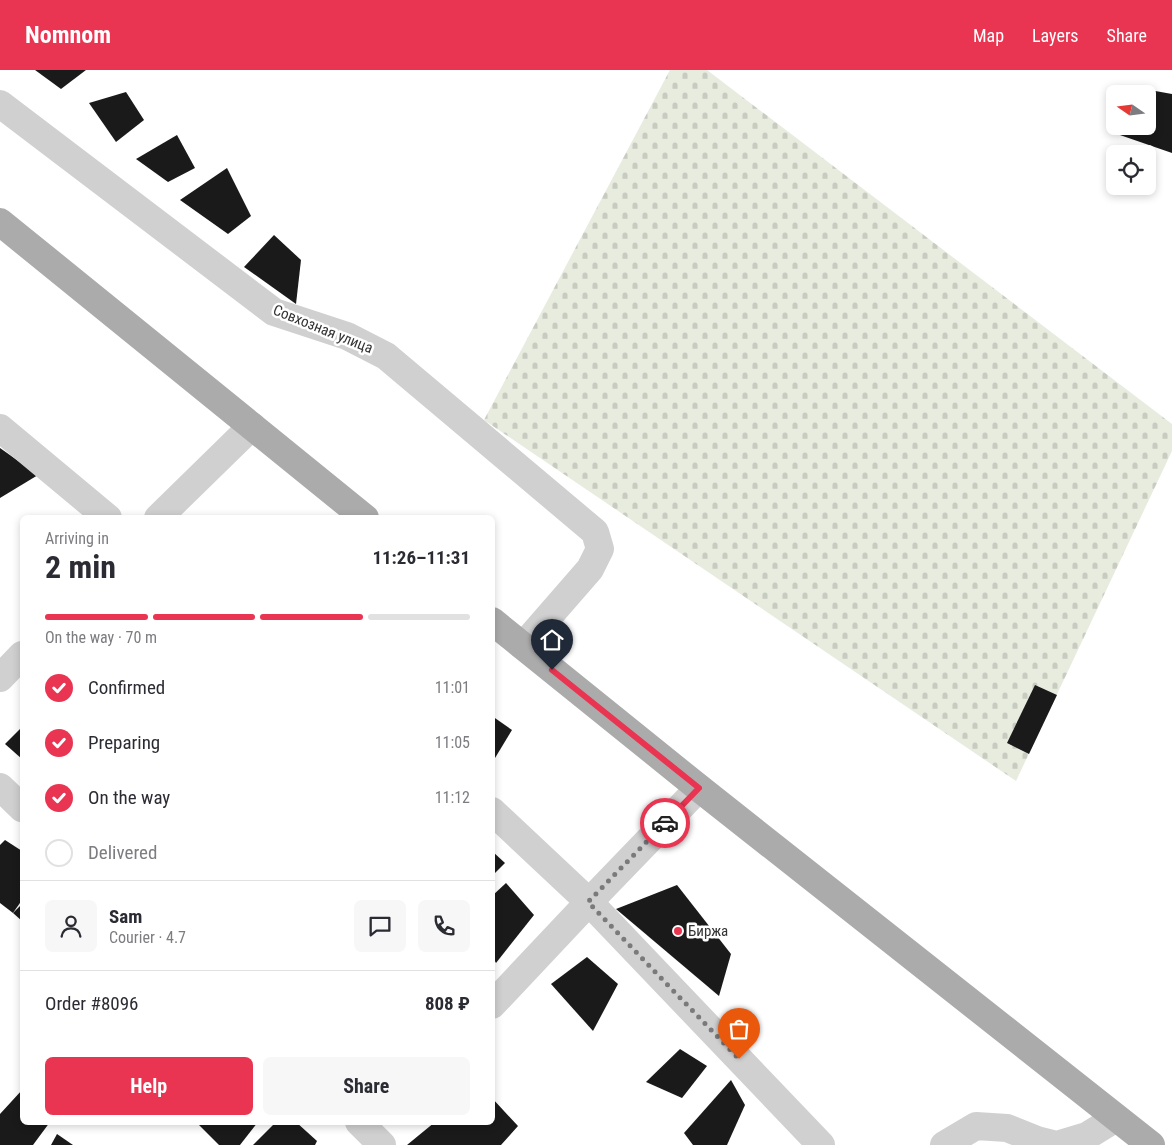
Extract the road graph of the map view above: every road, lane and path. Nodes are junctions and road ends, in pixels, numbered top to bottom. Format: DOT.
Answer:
graph roads {
  1 [pos="0,104"];
  2 [pos="0,222"];
  3 [pos="252,426"];
  4 [pos="0,428"];
  5 [pos="104,515"];
  6 [pos="161,515"];
  7 [pos="360,515"];
  8 [pos="495,623"];
  9 [pos="523,646"];
  10 [pos="20,657"];
  11 [pos="0,678"];
  12 [pos="0,787"];
  13 [pos="699,788"];
  14 [pos="20,806"];
  15 [pos="495,814"];
  16 [pos="588,902"];
  17 [pos="495,1002"];
  18 [pos="1116,1118"];
  19 [pos="821,1145"];
  20 [pos="944,1145"];
  21 [pos="1151,1145"];
  1 -- 9 [label="street, Совхозная улица"];
  2 -- 3 [label="main road"];
  3 -- 6 [label="street"];
  3 -- 7 [label="main road"];
  4 -- 5 [label="street"];
  8 -- 9 [label="main road"];
  9 -- 13 [label="main road"];
  10 -- 11 [label="street"];
  12 -- 14 [label="street"];
  13 -- 16 [label="street"];
  13 -- 18 [label="main road"];
  15 -- 16 [label="street"];
  16 -- 17 [label="street"];
  16 -- 19 [label="street"];
  18 -- 20 [label="street"];
  18 -- 21 [label="main road"];
}
